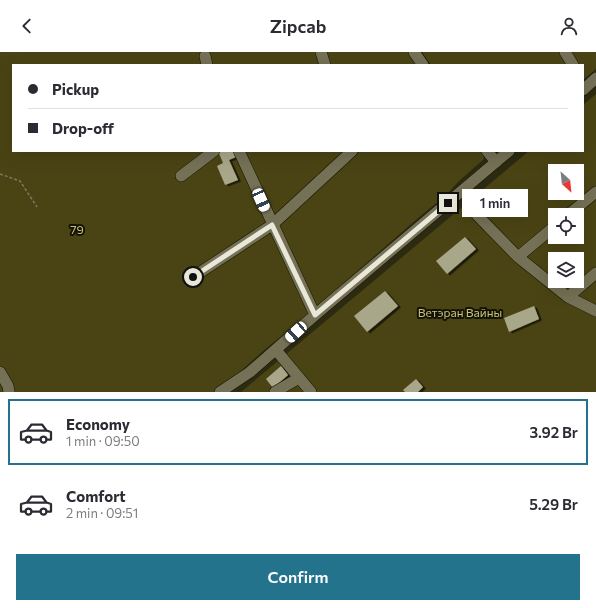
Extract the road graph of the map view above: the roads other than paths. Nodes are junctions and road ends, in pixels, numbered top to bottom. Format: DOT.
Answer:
graph roads {
  1 [pos="321,52"];
  2 [pos="414,52"];
  3 [pos="565,52"];
  4 [pos="325,64"];
  5 [pos="423,64"];
  6 [pos="572,64"];
  7 [pos="596,78"];
  8 [pos="584,85"];
  9 [pos="213,152"];
  10 [pos="239,152"];
  11 [pos="351,152"];
  12 [pos="488,152"];
  13 [pos="508,152"];
  14 [pos="496,162"];
  15 [pos="181,176"];
  16 [pos="596,192"];
  17 [pos="577,208"];
  18 [pos="476,216"];
  19 [pos="272,225"];
  20 [pos="548,232"];
  21 [pos="518,257"];
  22 [pos="596,273"];
  23 [pos="193,277"];
  24 [pos="568,297"];
  25 [pos="596,311"];
  26 [pos="315,315"];
  27 [pos="276,350"];
  28 [pos="0,372"];
  29 [pos="299,378"];
  30 [pos="9,392"];
  31 [pos="220,392"];
  32 [pos="275,392"];
  33 [pos="311,392"];
  1 -- 4 [label="street"];
  2 -- 5 [label="street"];
  3 -- 6 [label="street"];
  7 -- 8 [label="street"];
  9 -- 15 [label="street"];
  10 -- 19 [label="street"];
  11 -- 19 [label="street"];
  12 -- 14 [label="street"];
  13 -- 14 [label="street"];
  14 -- 26 [label="street"];
  16 -- 17 [label="street"];
  18 -- 21 [label="street"];
  19 -- 23 [label="street"];
  19 -- 26 [label="street"];
  20 -- 21 [label="street"];
  21 -- 24 [label="street"];
  22 -- 24 [label="street"];
  24 -- 25 [label="street"];
  26 -- 27 [label="street"];
  27 -- 29 [label="street"];
  27 -- 31 [label="street"];
  28 -- 30 [label="street"];
  29 -- 32 [label="street"];
  29 -- 33 [label="street"];
}
